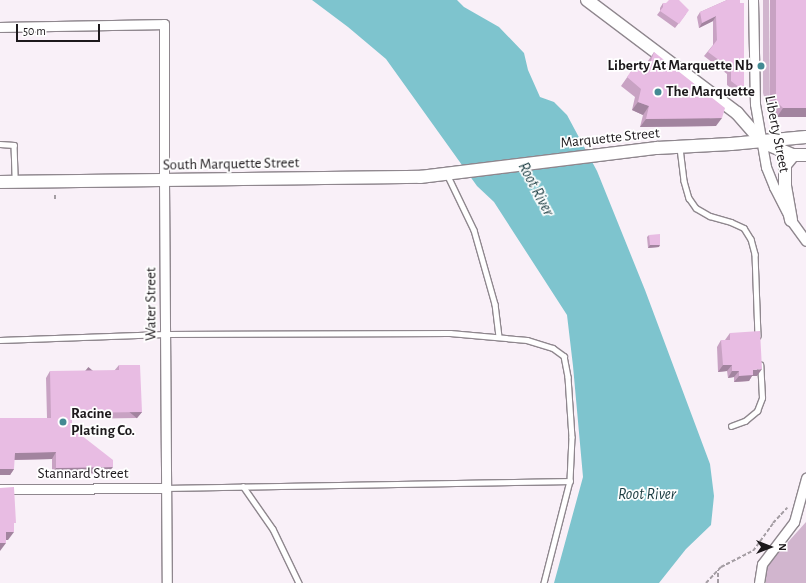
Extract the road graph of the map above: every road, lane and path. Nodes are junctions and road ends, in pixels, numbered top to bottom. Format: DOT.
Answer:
graph roads {
  1 [pos="587,0"];
  2 [pos="753,0"];
  3 [pos="0,27"];
  4 [pos="806,137"];
  5 [pos="762,142"];
  6 [pos="0,144"];
  7 [pos="680,148"];
  8 [pos="806,154"];
  9 [pos="793,155"];
  10 [pos="463,173"];
  11 [pos="447,174"];
  12 [pos="164,181"];
  13 [pos="0,182"];
  14 [pos="15,182"];
  15 [pos="55,195"];
  16 [pos="55,201"];
  17 [pos="791,220"];
  18 [pos="805,235"];
  19 [pos="165,334"];
  20 [pos="499,337"];
  21 [pos="0,340"];
  22 [pos="759,345"];
  23 [pos="760,360"];
  24 [pos="731,426"];
  25 [pos="806,478"];
  26 [pos="570,481"];
  27 [pos="243,486"];
  28 [pos="166,488"];
  29 [pos="0,489"];
  30 [pos="787,508"];
  31 [pos="802,511"];
  32 [pos="718,570"];
  33 [pos="167,583"];
  34 [pos="298,583"];
  35 [pos="544,583"];
  36 [pos="706,583"];
  37 [pos="718,583"];
  38 [pos="759,583"];
  1 -- 5 [label="street"];
  2 -- 5 [label="street, Liberty Street"];
  3 -- 12 [label="street, Water Street"];
  4 -- 5 [label="street, Marquette Street"];
  5 -- 7 [label="street, Marquette Street"];
  5 -- 9 [label="street, Marquette Street"];
  5 -- 17 [label="street, Liberty Street"];
  6 -- 14 [label="lane"];
  7 -- 10 [label="street, Marquette Street"];
  7 -- 22 [label="lane"];
  8 -- 9 [label="street, Marquette Street"];
  9 -- 17 [label="street"];
  10 -- 11 [label="street, South Marquette Street"];
  11 -- 12 [label="street, South Marquette Street"];
  11 -- 20 [label="lane"];
  12 -- 14 [label="street, South Marquette Street"];
  12 -- 19 [label="street, Water Street"];
  13 -- 14 [label="street, South Marquette Street"];
  15 -- 16 [label="path"];
  17 -- 18 [label="street, Liberty Street"];
  19 -- 20 [label="lane"];
  19 -- 21 [label="lane"];
  19 -- 28 [label="street, Water Street"];
  20 -- 26 [label="lane"];
  23 -- 24 [label="lane"];
  25 -- 31 [label="street"];
  26 -- 27 [label="lane"];
  26 -- 35 [label="lane"];
  27 -- 28 [label="lane"];
  27 -- 34 [label="lane"];
  28 -- 29 [label="street, Stannard Street"];
  28 -- 33 [label="street, Water Street"];
  30 -- 32 [label="path"];
  31 -- 38 [label="street"];
  32 -- 36 [label="path"];
  32 -- 37 [label="path"];
}
